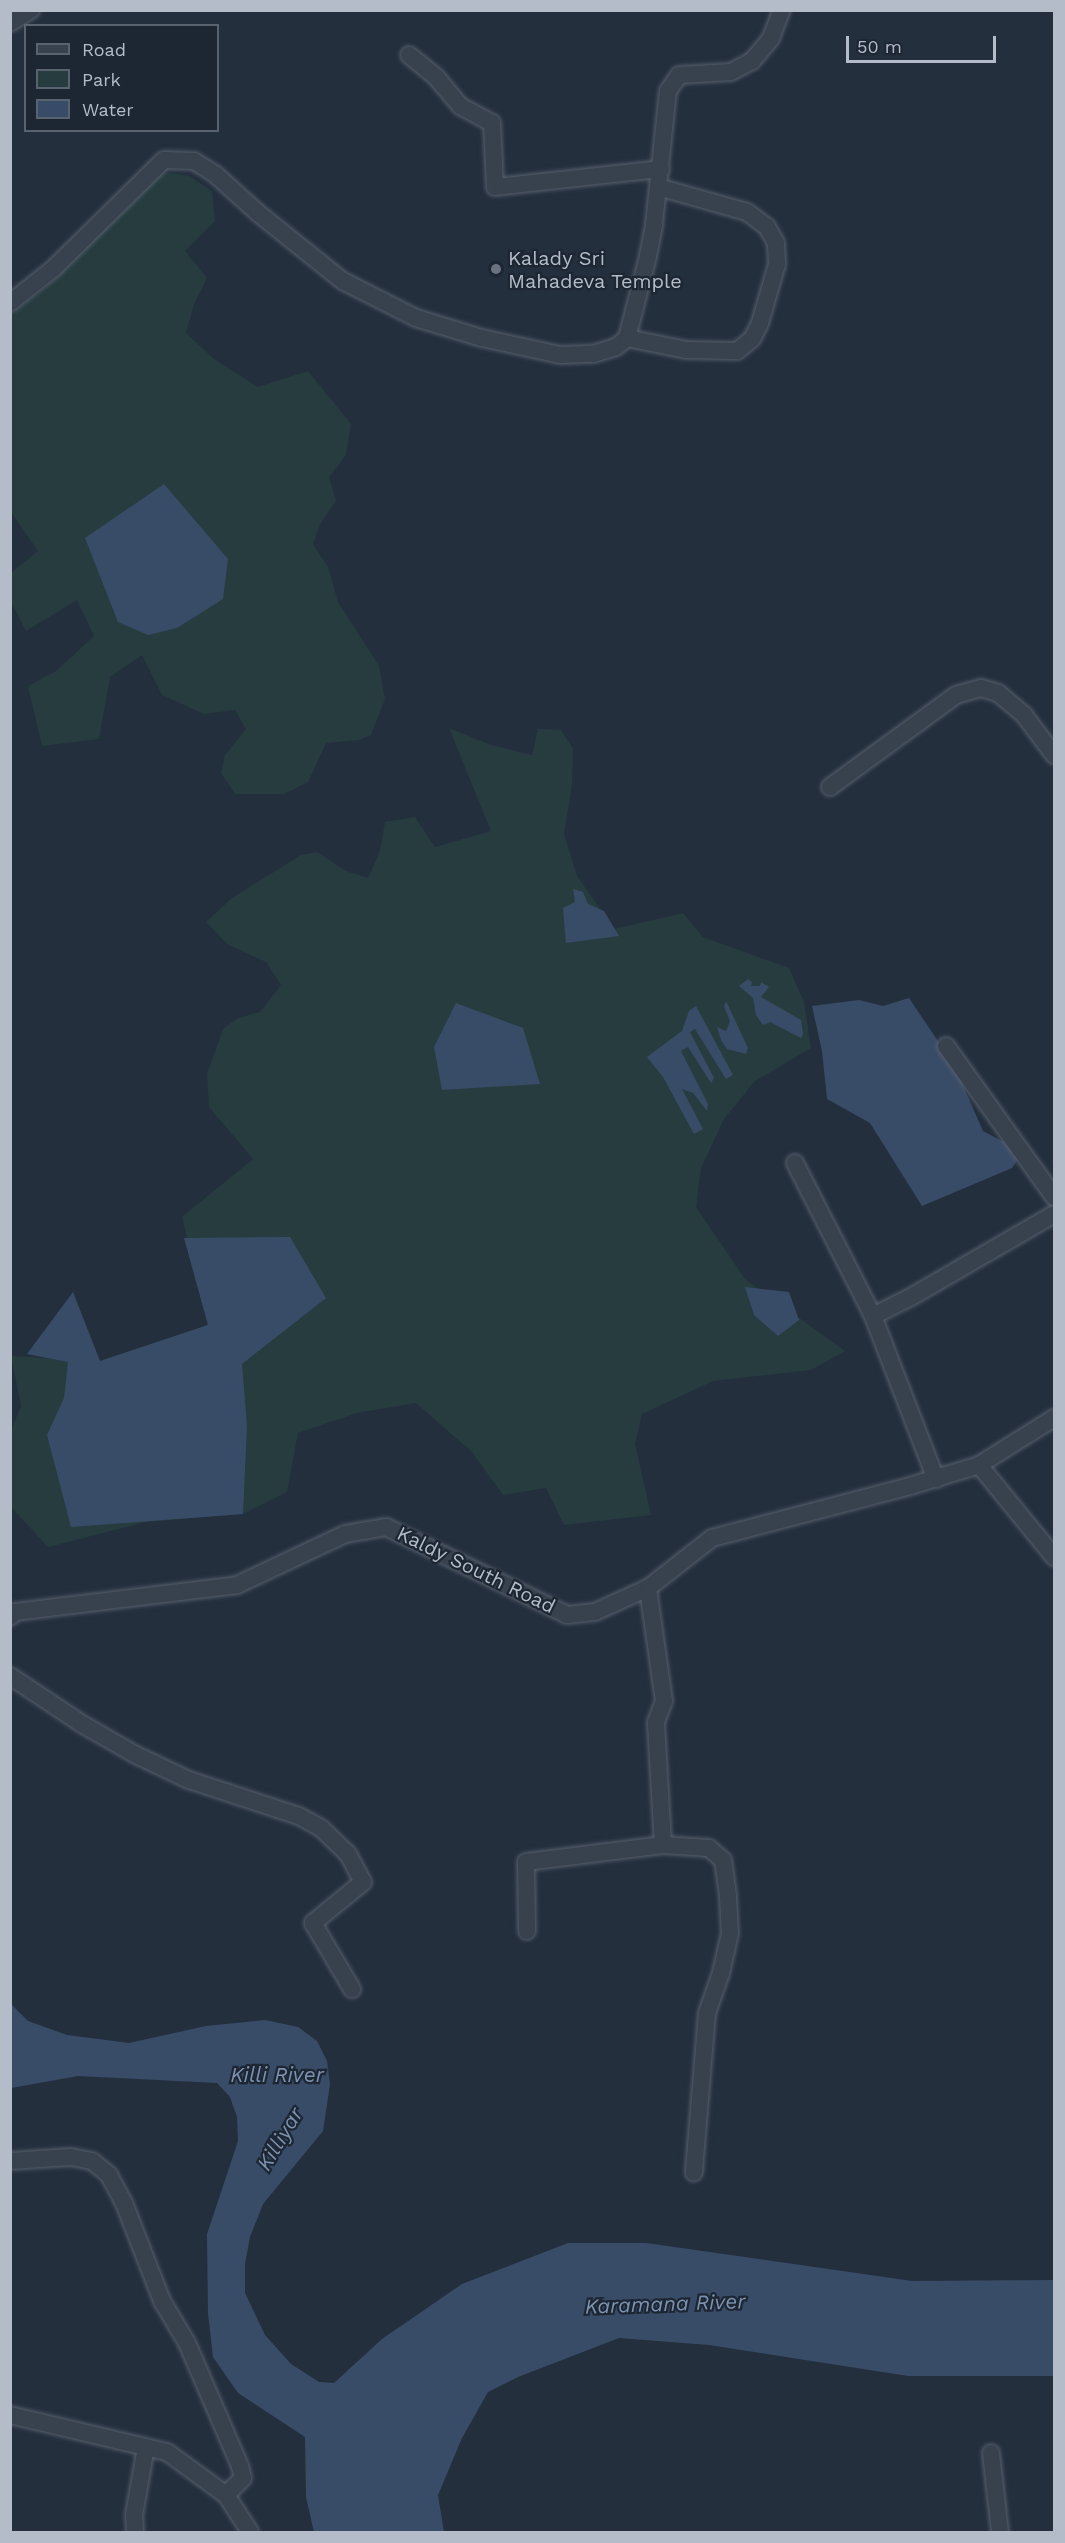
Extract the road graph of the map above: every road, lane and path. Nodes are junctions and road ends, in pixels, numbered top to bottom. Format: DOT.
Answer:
graph roads {
  1 [pos="31,10"];
  2 [pos="782,10"];
  3 [pos="10,23"];
  4 [pos="409,55"];
  5 [pos="661,169"];
  6 [pos="658,187"];
  7 [pos="10,303"];
  8 [pos="627,338"];
  9 [pos="1054,755"];
  10 [pos="830,787"];
  11 [pos="946,1046"];
  12 [pos="795,1163"];
  13 [pos="1054,1197"];
  14 [pos="1054,1214"];
  15 [pos="873,1316"];
  16 [pos="1054,1418"];
  17 [pos="979,1465"];
  18 [pos="936,1479"];
  19 [pos="1054,1557"];
  20 [pos="648,1588"];
  21 [pos="10,1617"];
  22 [pos="10,1676"];
  23 [pos="663,1845"];
  24 [pos="527,1931"];
  25 [pos="352,1989"];
  26 [pos="10,2161"];
  27 [pos="694,2172"];
  28 [pos="10,2415"];
  29 [pos="146,2447"];
  30 [pos="991,2453"];
  31 [pos="226,2495"];
  32 [pos="135,2532"];
  33 [pos="250,2532"];
  34 [pos="1000,2532"];
  1 -- 3 [label="street"];
  2 -- 5 [label="street"];
  4 -- 5 [label="street"];
  5 -- 6 [label="street"];
  6 -- 8 [label="street"];
  6 -- 8 [label="street"];
  7 -- 8 [label="street"];
  9 -- 10 [label="street"];
  11 -- 13 [label="street"];
  12 -- 15 [label="street"];
  14 -- 15 [label="street"];
  15 -- 18 [label="street"];
  16 -- 17 [label="street, Kaldy South Road"];
  17 -- 18 [label="street, Kaldy South Road"];
  17 -- 19 [label="street"];
  18 -- 20 [label="street, Kaldy South Road"];
  20 -- 21 [label="street, Kaldy South Road"];
  20 -- 23 [label="street"];
  22 -- 25 [label="street"];
  23 -- 24 [label="street"];
  23 -- 27 [label="street"];
  26 -- 31 [label="street"];
  28 -- 29 [label="street"];
  29 -- 31 [label="street"];
  29 -- 32 [label="street"];
  30 -- 34 [label="street"];
  31 -- 33 [label="street"];
}
